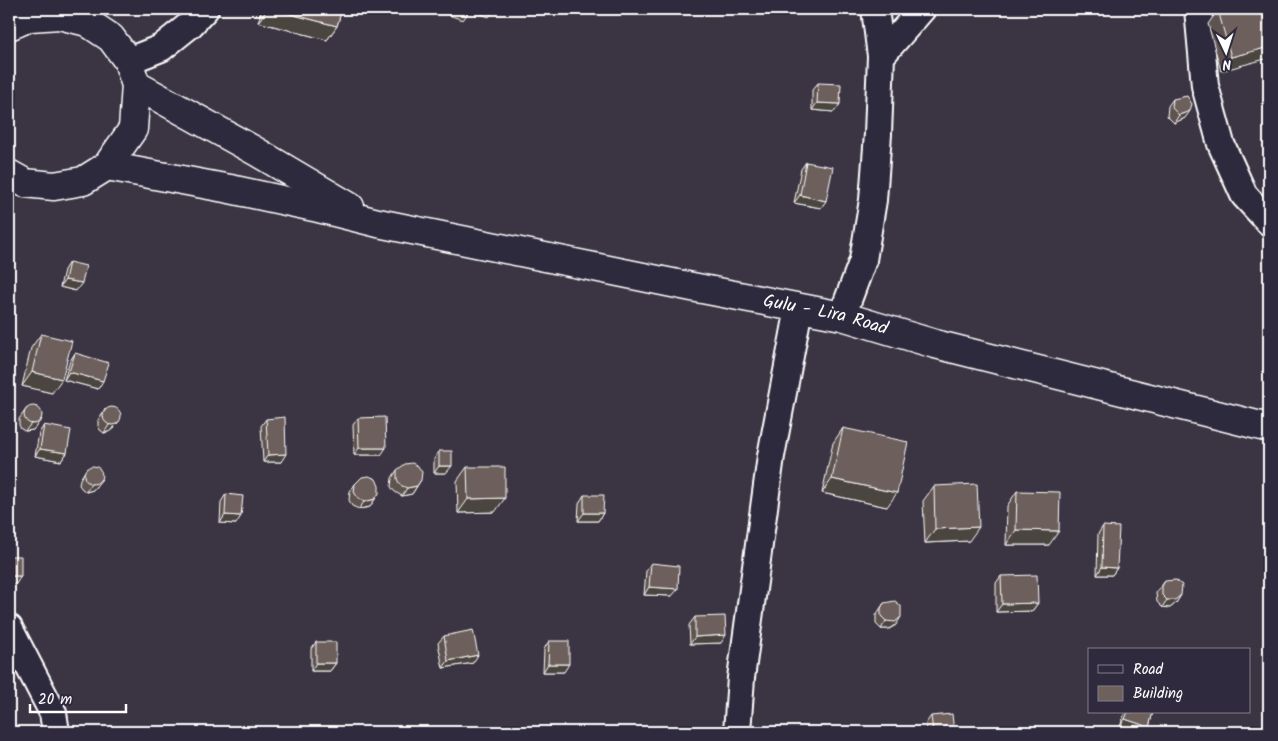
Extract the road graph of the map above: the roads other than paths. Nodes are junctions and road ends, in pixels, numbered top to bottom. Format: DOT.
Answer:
graph roads {
  1 [pos="205,9"];
  2 [pos="875,9"];
  3 [pos="922,9"];
  4 [pos="1198,9"];
  5 [pos="9,26"];
  6 [pos="880,56"];
  7 [pos="132,73"];
  8 [pos="107,166"];
  9 [pos="9,174"];
  10 [pos="1269,222"];
  11 [pos="378,223"];
  12 [pos="799,308"];
  13 [pos="842,316"];
  14 [pos="1269,428"];
  15 [pos="9,628"];
  16 [pos="56,732"];
  17 [pos="737,732"];
  1 -- 7 [label="street"];
  2 -- 6 [label="street"];
  3 -- 6 [label="street"];
  4 -- 10 [label="street"];
  5 -- 7 [label="main road"];
  6 -- 13 [label="street"];
  7 -- 8 [label="main road"];
  7 -- 11 [label="main road"];
  8 -- 9 [label="main road"];
  8 -- 11 [label="main road, Gulu - Lira Road"];
  11 -- 12 [label="main road, Gulu - Lira Road"];
  12 -- 13 [label="main road, Gulu - Lira Road"];
  12 -- 17 [label="street"];
  13 -- 14 [label="main road, Gulu - Lira Road"];
  15 -- 16 [label="street"];
}
